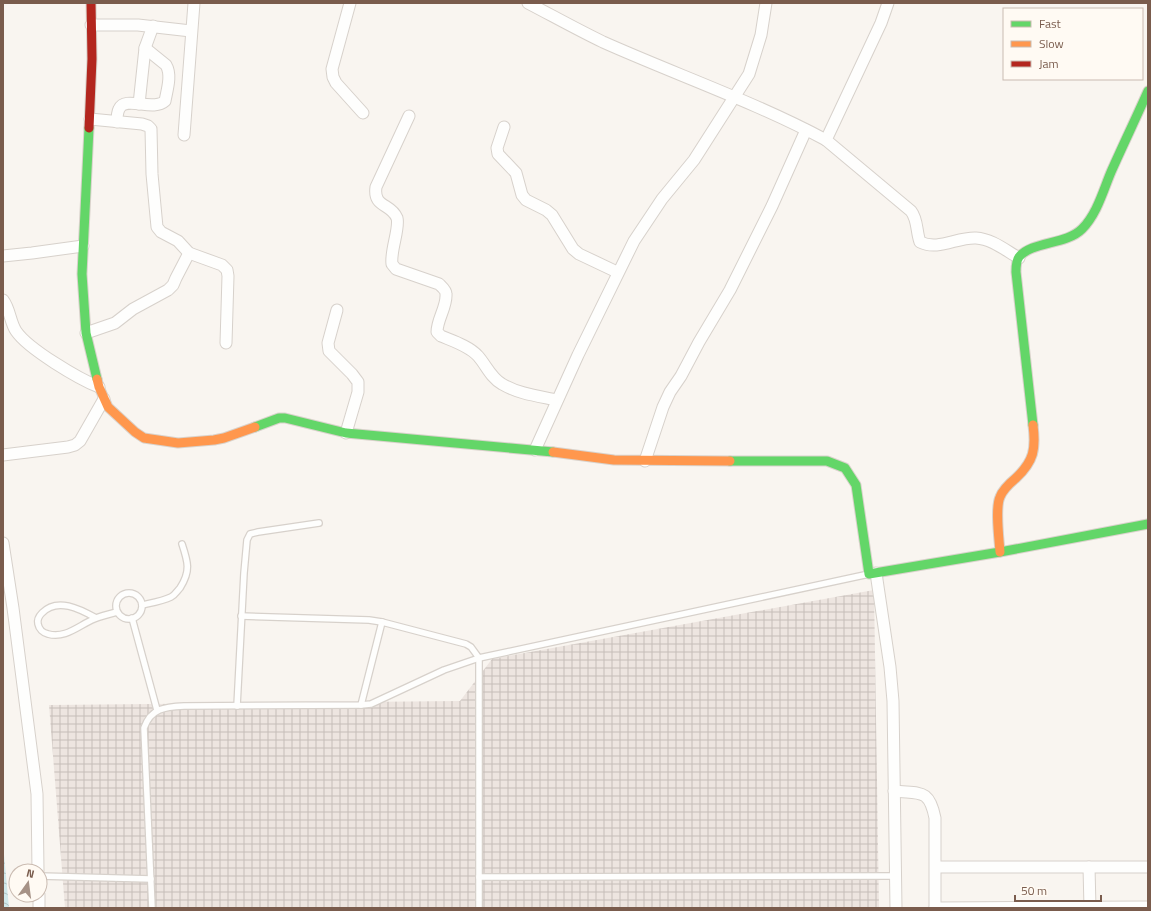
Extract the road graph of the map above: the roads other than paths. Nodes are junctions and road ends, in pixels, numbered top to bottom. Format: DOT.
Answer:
graph roads {
  1 [pos="91,3"];
  2 [pos="194,3"];
  3 [pos="350,3"];
  4 [pos="528,3"];
  5 [pos="766,3"];
  6 [pos="888,3"];
  7 [pos="91,25"];
  8 [pos="153,26"];
  9 [pos="191,31"];
  10 [pos="145,48"];
  11 [pos="1148,91"];
  12 [pos="735,98"];
  13 [pos="139,104"];
  14 [pos="363,113"];
  15 [pos="409,116"];
  16 [pos="90,119"];
  17 [pos="117,122"];
  18 [pos="504,127"];
  19 [pos="806,130"];
  20 [pos="184,135"];
  21 [pos="826,140"];
  22 [pos="83,246"];
  23 [pos="188,253"];
  24 [pos="3,256"];
  25 [pos="1018,258"];
  26 [pos="618,272"];
  27 [pos="3,300"];
  28 [pos="337,310"];
  29 [pos="86,333"];
  30 [pos="226,343"];
  31 [pos="99,387"];
  32 [pos="104,399"];
  33 [pos="557,400"];
  34 [pos="346,433"];
  35 [pos="535,450"];
  36 [pos="3,455"];
  37 [pos="645,461"];
  38 [pos="319,523"];
  39 [pos="1148,524"];
  40 [pos="3,543"];
  41 [pos="182,544"];
  42 [pos="1000,552"];
  43 [pos="873,574"];
  44 [pos="142,605"];
  45 [pos="117,612"];
  46 [pos="241,616"];
  47 [pos="96,618"];
  48 [pos="132,618"];
  49 [pos="382,622"];
  50 [pos="479,658"];
  51 [pos="237,706"];
  52 [pos="361,706"];
  53 [pos="157,710"];
  54 [pos="894,791"];
  55 [pos="38,863"];
  56 [pos="936,867"];
  57 [pos="1089,867"];
  58 [pos="1148,867"];
  59 [pos="48,876"];
  60 [pos="895,876"];
  61 [pos="479,877"];
  62 [pos="151,879"];
  63 [pos="1148,907"];
  64 [pos="152,908"];
  65 [pos="479,908"];
  66 [pos="896,908"];
  67 [pos="935,908"];
  68 [pos="1090,908"];
  1 -- 7 [label="street"];
  2 -- 9 [label="street"];
  3 -- 14 [label="street"];
  4 -- 12 [label="street"];
  5 -- 12 [label="street"];
  6 -- 21 [label="street"];
  7 -- 8 [label="street"];
  7 -- 16 [label="street"];
  8 -- 9 [label="street"];
  8 -- 10 [label="street"];
  9 -- 20 [label="street"];
  10 -- 13 [label="street"];
  10 -- 13 [label="street"];
  11 -- 25 [label="street"];
  12 -- 19 [label="street"];
  12 -- 26 [label="street"];
  13 -- 17 [label="street"];
  15 -- 33 [label="street"];
  16 -- 17 [label="street"];
  16 -- 22 [label="street"];
  17 -- 23 [label="street"];
  18 -- 26 [label="street"];
  19 -- 21 [label="street"];
  19 -- 37 [label="street"];
  21 -- 25 [label="street"];
  22 -- 24 [label="street"];
  22 -- 29 [label="street"];
  23 -- 29 [label="street"];
  23 -- 30 [label="street"];
  25 -- 42 [label="street"];
  26 -- 33 [label="street"];
  27 -- 31 [label="street"];
  28 -- 34 [label="street"];
  29 -- 31 [label="street"];
  31 -- 32 [label="street"];
  32 -- 34 [label="street"];
  32 -- 36 [label="street"];
  33 -- 35 [label="street"];
  34 -- 35 [label="street"];
  35 -- 37 [label="street"];
  37 -- 43 [label="street"];
  38 -- 46 [label="lane"];
  39 -- 42 [label="street"];
  40 -- 55 [label="street"];
  41 -- 44 [label="lane"];
  42 -- 43 [label="street"];
  43 -- 50 [label="lane"];
  43 -- 54 [label="street"];
  44 -- 45 [label="lane"];
  44 -- 48 [label="lane"];
  45 -- 47 [label="lane"];
  45 -- 48 [label="lane"];
  46 -- 49 [label="lane"];
  46 -- 51 [label="lane"];
  47 -- 47 [label="lane"];
  48 -- 53 [label="lane"];
  49 -- 50 [label="lane"];
  49 -- 52 [label="lane"];
  50 -- 52 [label="lane"];
  50 -- 61 [label="lane"];
  51 -- 52 [label="lane"];
  51 -- 53 [label="lane"];
  53 -- 62 [label="lane"];
  54 -- 56 [label="street"];
  54 -- 60 [label="street"];
  56 -- 57 [label="street"];
  56 -- 67 [label="street"];
  57 -- 58 [label="street"];
  57 -- 68 [label="street"];
  59 -- 62 [label="lane"];
  60 -- 61 [label="lane"];
  60 -- 66 [label="street"];
  61 -- 65 [label="lane"];
  62 -- 64 [label="lane"];
  63 -- 68 [label="street"];
  67 -- 68 [label="street"];
}
